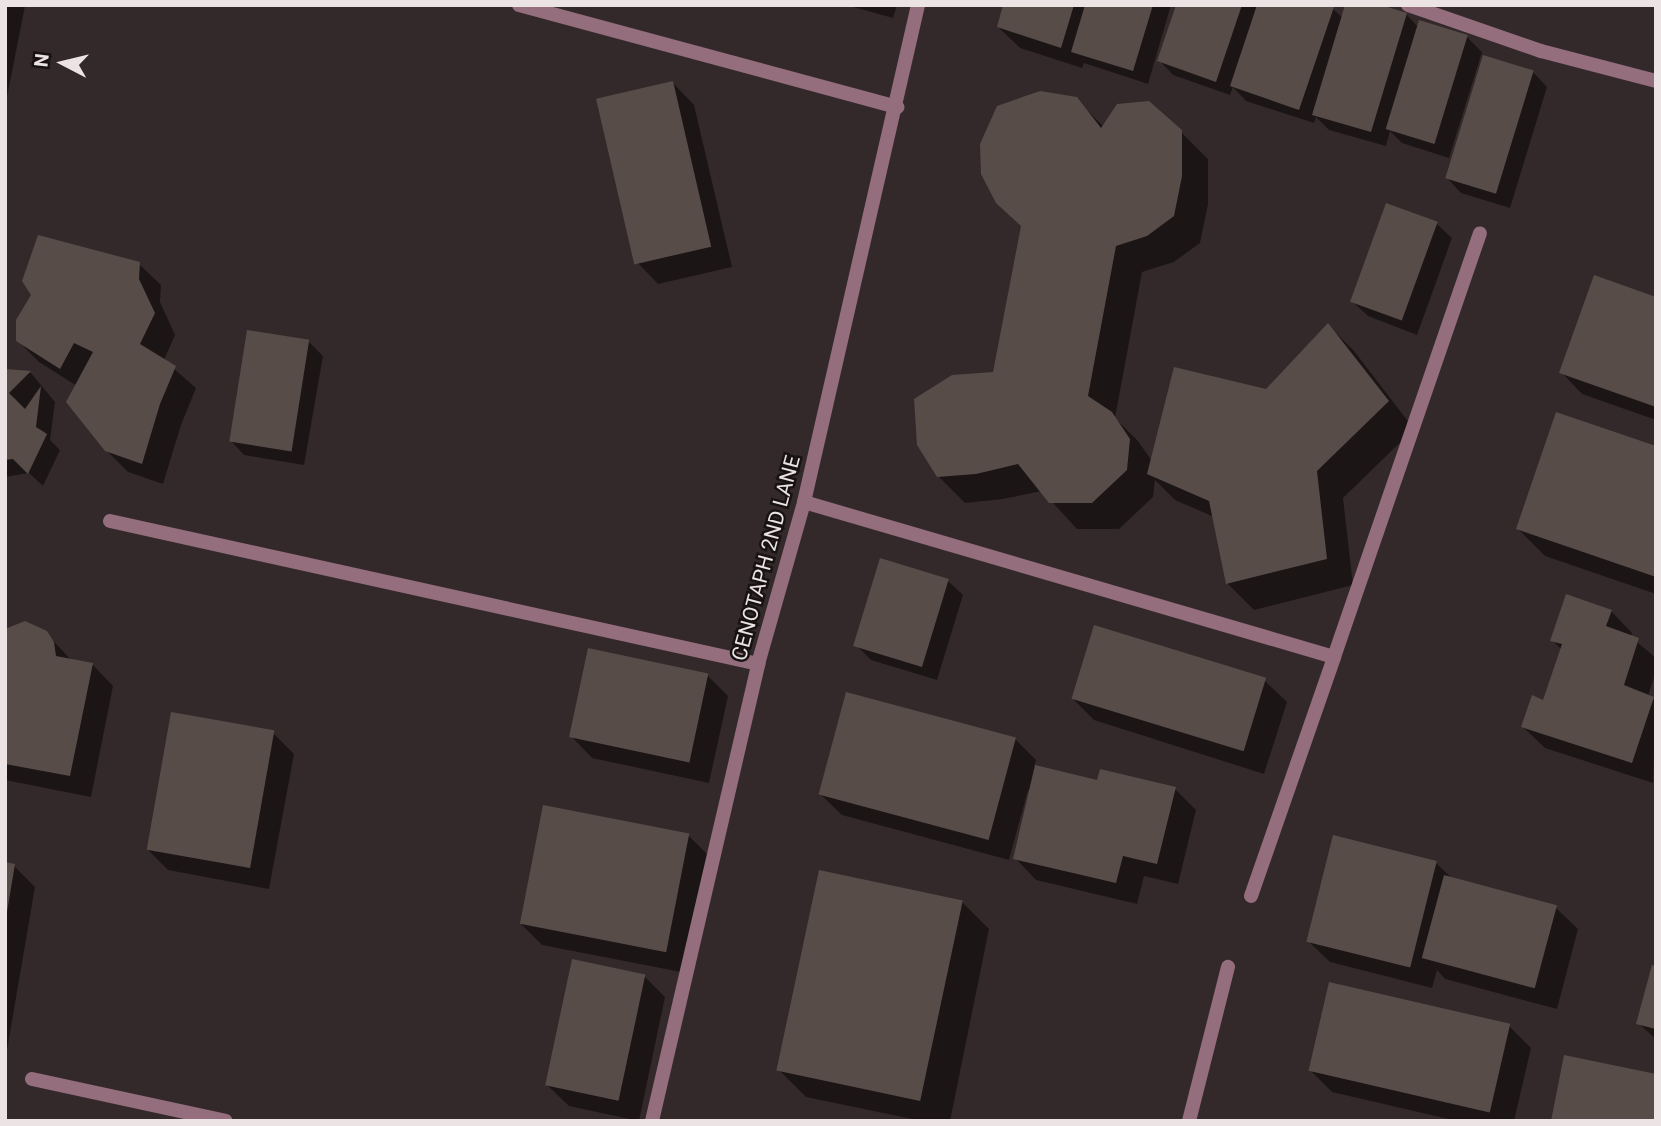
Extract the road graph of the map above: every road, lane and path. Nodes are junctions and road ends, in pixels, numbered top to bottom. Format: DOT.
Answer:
graph roads {
  1 [pos="519,5"];
  2 [pos="918,5"];
  3 [pos="1408,5"];
  4 [pos="1656,81"];
  5 [pos="897,107"];
  6 [pos="1480,233"];
  7 [pos="804,502"];
  8 [pos="110,521"];
  9 [pos="1335,657"];
  10 [pos="758,664"];
  11 [pos="1251,896"];
  12 [pos="1228,967"];
  13 [pos="32,1079"];
  14 [pos="226,1121"];
  15 [pos="653,1121"];
  16 [pos="1189,1121"];
  1 -- 5 [label="street"];
  2 -- 5 [label="street, CENOTAPH 2ND LANE"];
  3 -- 4 [label="street"];
  5 -- 7 [label="street, CENOTAPH 2ND LANE"];
  6 -- 9 [label="street"];
  7 -- 9 [label="street"];
  7 -- 10 [label="street, CENOTAPH 2ND LANE"];
  8 -- 10 [label="street"];
  9 -- 11 [label="street"];
  10 -- 15 [label="street, CENOTAPH 2ND LANE"];
  12 -- 16 [label="street"];
  13 -- 14 [label="street"];
}
